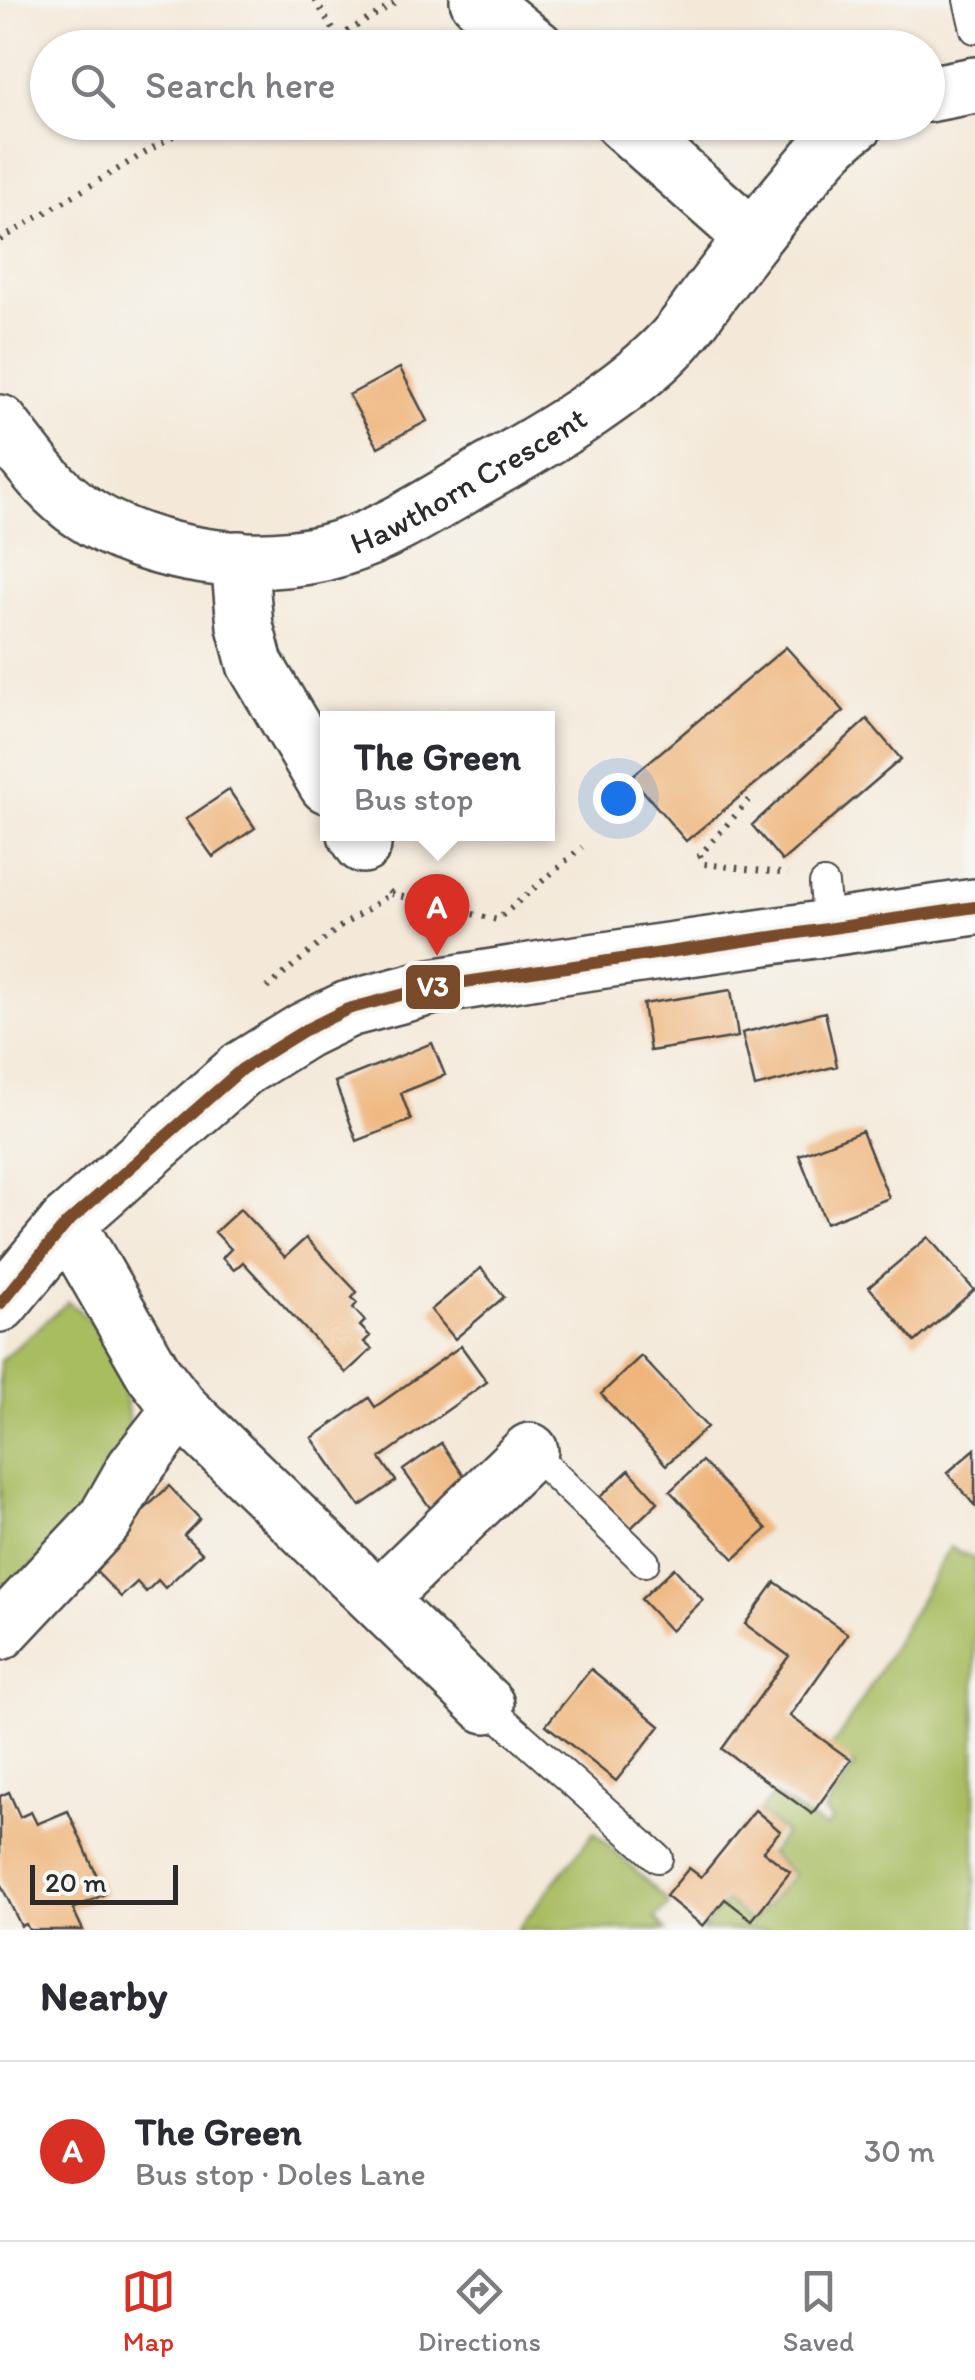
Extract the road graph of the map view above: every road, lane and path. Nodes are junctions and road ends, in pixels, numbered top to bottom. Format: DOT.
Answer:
graph roads {
  1 [pos="315,0"];
  2 [pos="400,0"];
  3 [pos="478,0"];
  4 [pos="968,0"];
  5 [pos="975,29"];
  6 [pos="334,30"];
  7 [pos="350,30"];
  8 [pos="515,30"];
  9 [pos="975,86"];
  10 [pos="945,91"];
  11 [pos="166,140"];
  12 [pos="642,140"];
  13 [pos="832,140"];
  14 [pos="752,237"];
  15 [pos="0,240"];
  16 [pos="0,423"];
  17 [pos="239,559"];
  18 [pos="320,772"];
  19 [pos="749,800"];
  20 [pos="361,841"];
  21 [pos="582,847"];
  22 [pos="391,894"];
  23 [pos="826,906"];
  24 [pos="975,907"];
  25 [pos="256,998"];
  26 [pos="67,1223"];
  27 [pos="0,1304"];
  28 [pos="181,1409"];
  29 [pos="530,1451"];
  30 [pos="645,1562"];
  31 [pos="379,1598"];
  32 [pos="0,1632"];
  33 [pos="486,1705"];
  34 [pos="658,1858"];
  1 -- 6 [label="path"];
  2 -- 7 [label="path"];
  3 -- 8 [label="street"];
  4 -- 5 [label="lane"];
  9 -- 10 [label="street"];
  11 -- 15 [label="path"];
  12 -- 14 [label="street"];
  13 -- 14 [label="street, Hawthorn Crescent"];
  14 -- 17 [label="street, Hawthorn Crescent"];
  16 -- 17 [label="street, Hawthorn Crescent"];
  17 -- 18 [label="street"];
  19 -- 23 [label="path"];
  20 -- 22 [label="path"];
  21 -- 22 [label="path"];
  22 -- 25 [label="path"];
  23 -- 24 [label="street"];
  23 -- 26 [label="street"];
  26 -- 27 [label="street"];
  26 -- 28 [label="street"];
  28 -- 31 [label="street"];
  28 -- 32 [label="street"];
  29 -- 30 [label="lane"];
  29 -- 31 [label="street"];
  31 -- 33 [label="street"];
  33 -- 34 [label="lane"];
}
